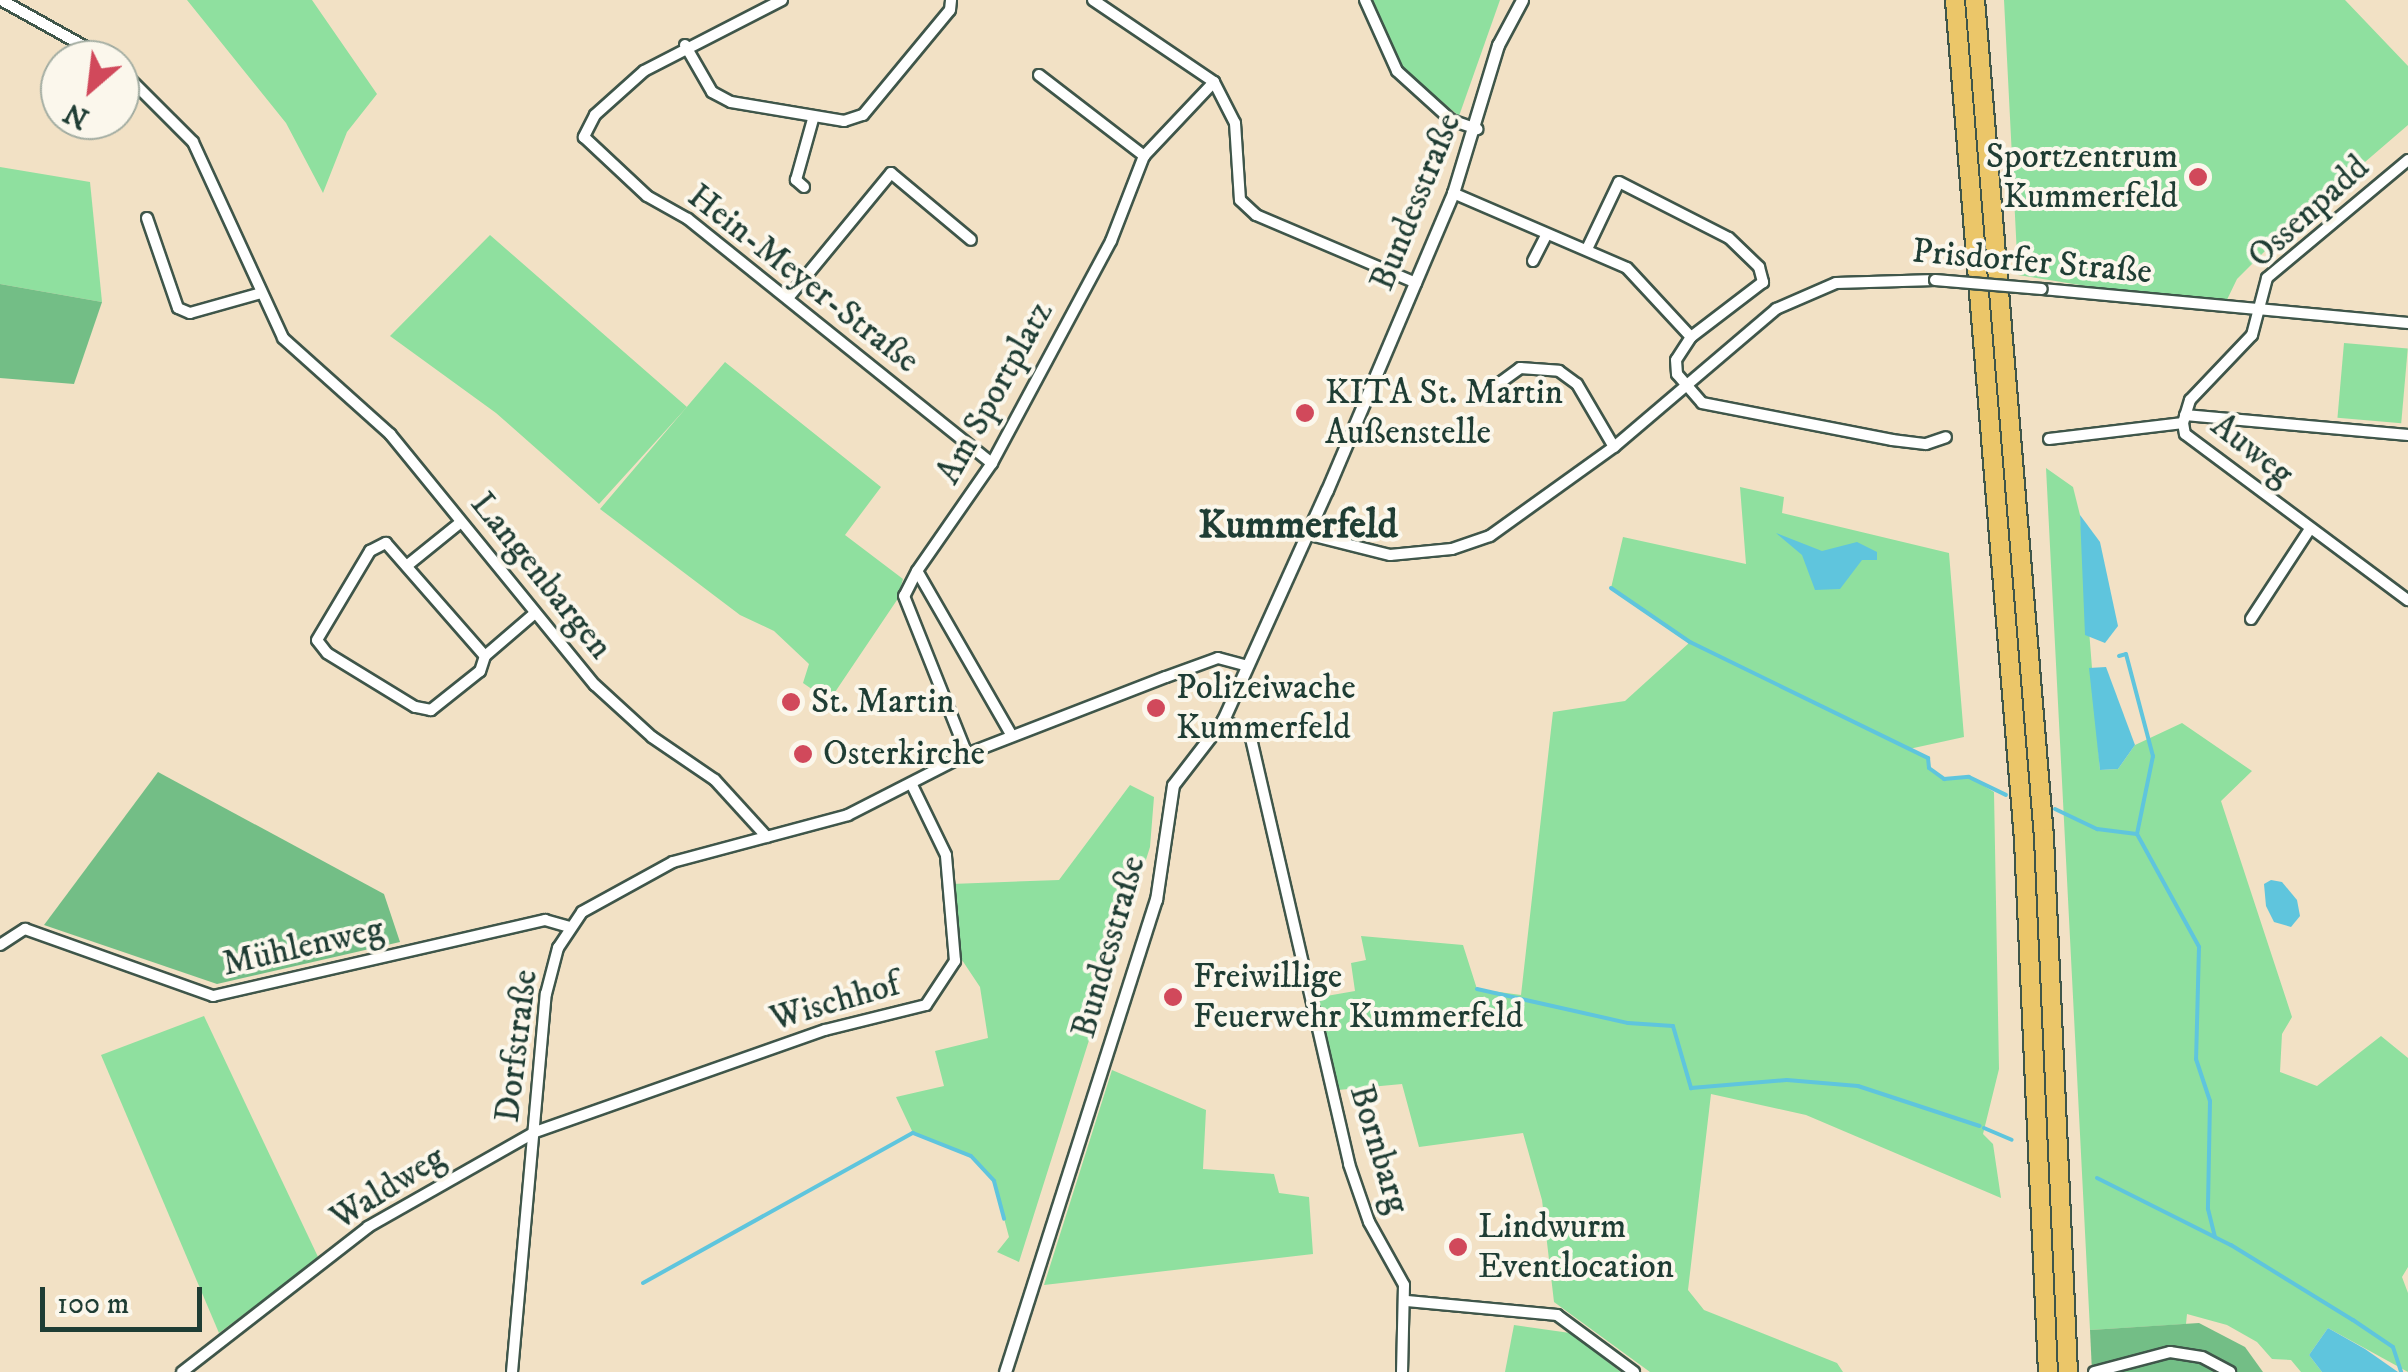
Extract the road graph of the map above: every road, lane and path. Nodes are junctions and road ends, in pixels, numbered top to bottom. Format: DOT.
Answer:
graph roads {
  1 [pos="1,0"];
  2 [pos="782,0"];
  3 [pos="952,0"];
  4 [pos="1093,0"];
  5 [pos="1365,0"];
  6 [pos="1522,0"];
  7 [pos="1955,0"];
  8 [pos="1976,0"];
  9 [pos="73,40"];
  10 [pos="684,45"];
  11 [pos="1039,75"];
  12 [pos="1214,82"];
  13 [pos="140,89"];
  14 [pos="813,120"];
  15 [pos="1477,129"];
  16 [pos="1144,156"];
  17 [pos="2408,160"];
  18 [pos="796,180"];
  19 [pos="1453,193"];
  20 [pos="148,218"];
  21 [pos="1546,235"];
  22 [pos="971,240"];
  23 [pos="1586,249"];
  24 [pos="1533,261"];
  25 [pos="1416,282"];
  26 [pos="262,293"];
  27 [pos="788,298"];
  28 [pos="2256,310"];
  29 [pos="2408,324"];
  30 [pos="1691,337"];
  31 [pos="1685,386"];
  32 [pos="1496,397"];
  33 [pos="2184,419"];
  34 [pos="2408,435"];
  35 [pos="1946,437"];
  36 [pos="2049,439"];
  37 [pos="1614,448"];
  38 [pos="992,462"];
  39 [pos="462,522"];
  40 [pos="2310,529"];
  41 [pos="1306,534"];
  42 [pos="409,564"];
  43 [pos="918,571"];
  44 [pos="2408,600"];
  45 [pos="535,614"];
  46 [pos="2251,618"];
  47 [pos="484,656"];
  48 [pos="1246,666"];
  49 [pos="1224,720"];
  50 [pos="1012,736"];
  51 [pos="967,754"];
  52 [pos="912,785"];
  53 [pos="767,837"];
  54 [pos="568,927"];
  55 [pos="0,945"];
  56 [pos="535,1132"];
  57 [pos="1407,1301"];
  58 [pos="182,1372"];
  59 [pos="512,1372"];
  60 [pos="1004,1372"];
  61 [pos="1402,1372"];
  62 [pos="1634,1372"];
  63 [pos="2048,1372"];
  64 [pos="2068,1372"];
  65 [pos="2094,1372"];
  66 [pos="2230,1372"];
  1 -- 9 [label="street"];
  2 -- 10 [label="street"];
  3 -- 14 [label="street"];
  4 -- 12 [label="street"];
  5 -- 15 [label="street"];
  6 -- 15 [label="street, Bundesstraße"];
  7 -- 63 [label="highway"];
  8 -- 64 [label="highway"];
  10 -- 14 [label="street"];
  10 -- 27 [label="street, Hein-Meyer-Straße"];
  11 -- 16 [label="street"];
  12 -- 16 [label="street, Am Sportplatz"];
  12 -- 25 [label="street"];
  13 -- 26 [label="street"];
  14 -- 18 [label="street"];
  15 -- 19 [label="street, Bundesstraße"];
  16 -- 38 [label="street, Am Sportplatz"];
  17 -- 28 [label="street, Ossenpadd"];
  19 -- 21 [label="street"];
  19 -- 25 [label="street, Bundesstraße"];
  20 -- 26 [label="street"];
  21 -- 23 [label="street"];
  21 -- 24 [label="street"];
  22 -- 27 [label="street"];
  23 -- 30 [label="street"];
  23 -- 30 [label="street"];
  25 -- 41 [label="street, Bundesstraße"];
  26 -- 39 [label="street, Langenbargen"];
  27 -- 38 [label="street, Hein-Meyer-Straße"];
  28 -- 29 [label="street, Prisdorfer Straße"];
  28 -- 31 [label="street, Prisdorfer Straße, bridge"];
  28 -- 33 [label="street, Auweg"];
  30 -- 31 [label="street"];
  31 -- 35 [label="street"];
  31 -- 37 [label="street, Prisdorfer Straße"];
  32 -- 37 [label="street"];
  33 -- 34 [label="street"];
  33 -- 36 [label="street"];
  33 -- 40 [label="street, Auweg"];
  37 -- 41 [label="street, Prisdorfer Straße"];
  38 -- 43 [label="street, Am Sportplatz"];
  39 -- 42 [label="street"];
  39 -- 45 [label="street, Langenbargen"];
  40 -- 44 [label="street, Auweg"];
  40 -- 46 [label="street, Auweg"];
  41 -- 48 [label="street, Bundesstraße"];
  42 -- 47 [label="street"];
  42 -- 47 [label="street"];
  43 -- 50 [label="street"];
  43 -- 51 [label="street"];
  45 -- 47 [label="street"];
  45 -- 53 [label="street, Langenbargen"];
  48 -- 49 [label="street, Bundesstraße"];
  48 -- 50 [label="street, Dorfstraße"];
  49 -- 57 [label="street, Bornbarg"];
  49 -- 60 [label="street, Bundesstraße"];
  50 -- 51 [label="street, Dorfstraße"];
  51 -- 52 [label="street, Dorfstraße"];
  52 -- 53 [label="street, Dorfstraße"];
  52 -- 56 [label="street, Wischhof"];
  53 -- 54 [label="street, Dorfstraße"];
  54 -- 55 [label="street, Mühlenweg"];
  54 -- 56 [label="street, Dorfstraße"];
  56 -- 58 [label="street, Waldweg"];
  56 -- 59 [label="street, Dorfstraße"];
  57 -- 61 [label="street, Bornbarg"];
  57 -- 62 [label="street"];
  65 -- 66 [label="street"];
}
